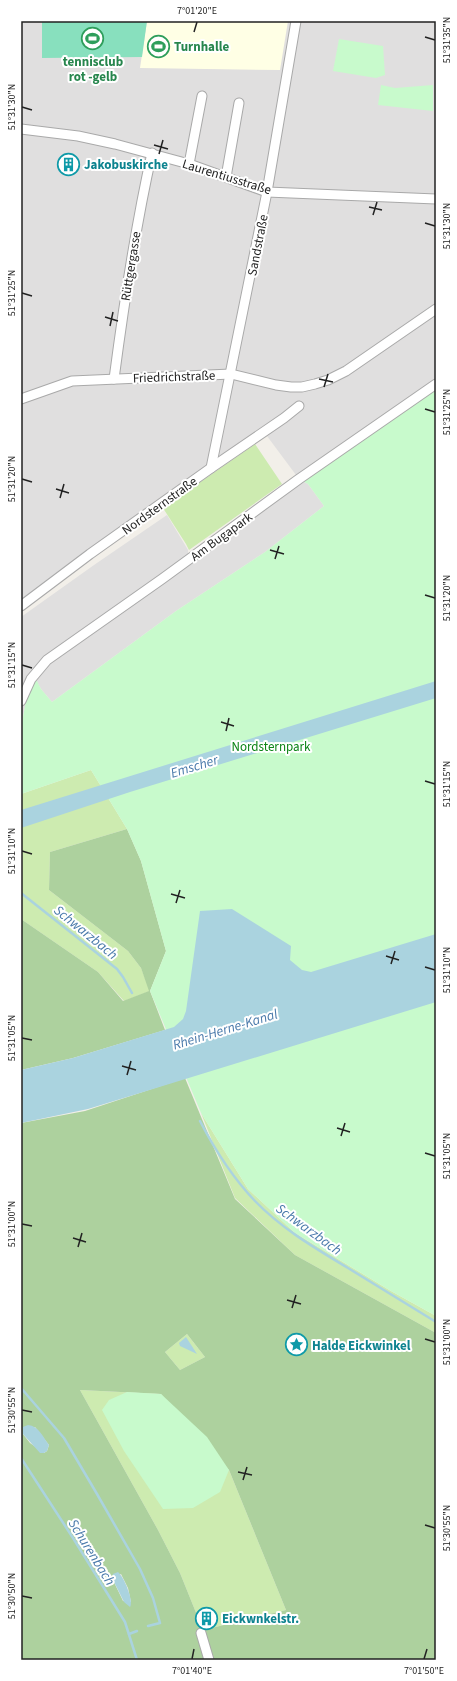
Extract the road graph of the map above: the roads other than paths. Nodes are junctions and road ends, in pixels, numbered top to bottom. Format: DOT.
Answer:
graph roads {
  1 [pos="296,21"];
  2 [pos="202,96"];
  3 [pos="239,103"];
  4 [pos="21,129"];
  5 [pos="152,153"];
  6 [pos="189,164"];
  7 [pos="226,177"];
  8 [pos="267,192"];
  9 [pos="436,199"];
  10 [pos="436,309"];
  11 [pos="231,374"];
  12 [pos="114,379"];
  13 [pos="436,384"];
  14 [pos="21,399"];
  15 [pos="299,406"];
  16 [pos="211,468"];
  17 [pos="21,606"];
  18 [pos="21,701"];
  19 [pos="201,1633"];
  20 [pos="209,1660"];
  1 -- 8 [label="street, Sandstraße"];
  2 -- 6 [label="street"];
  3 -- 7 [label="street"];
  4 -- 5 [label="street, Laurentiusstraße"];
  5 -- 6 [label="street, Laurentiusstraße"];
  5 -- 12 [label="street, Rüttgergasse"];
  6 -- 7 [label="street, Laurentiusstraße"];
  7 -- 8 [label="street, Laurentiusstraße"];
  8 -- 9 [label="street, Laurentiusstraße"];
  8 -- 11 [label="street, Sandstraße"];
  10 -- 11 [label="street, Friedrichstraße"];
  11 -- 12 [label="street, Friedrichstraße"];
  11 -- 16 [label="street, Sandstraße"];
  12 -- 14 [label="street, Friedrichstraße"];
  13 -- 18 [label="street, Am Bugapark"];
  15 -- 16 [label="street, Nordsternstraße"];
  16 -- 17 [label="street, Nordsternstraße"];
  19 -- 20 [label="street"];
}
